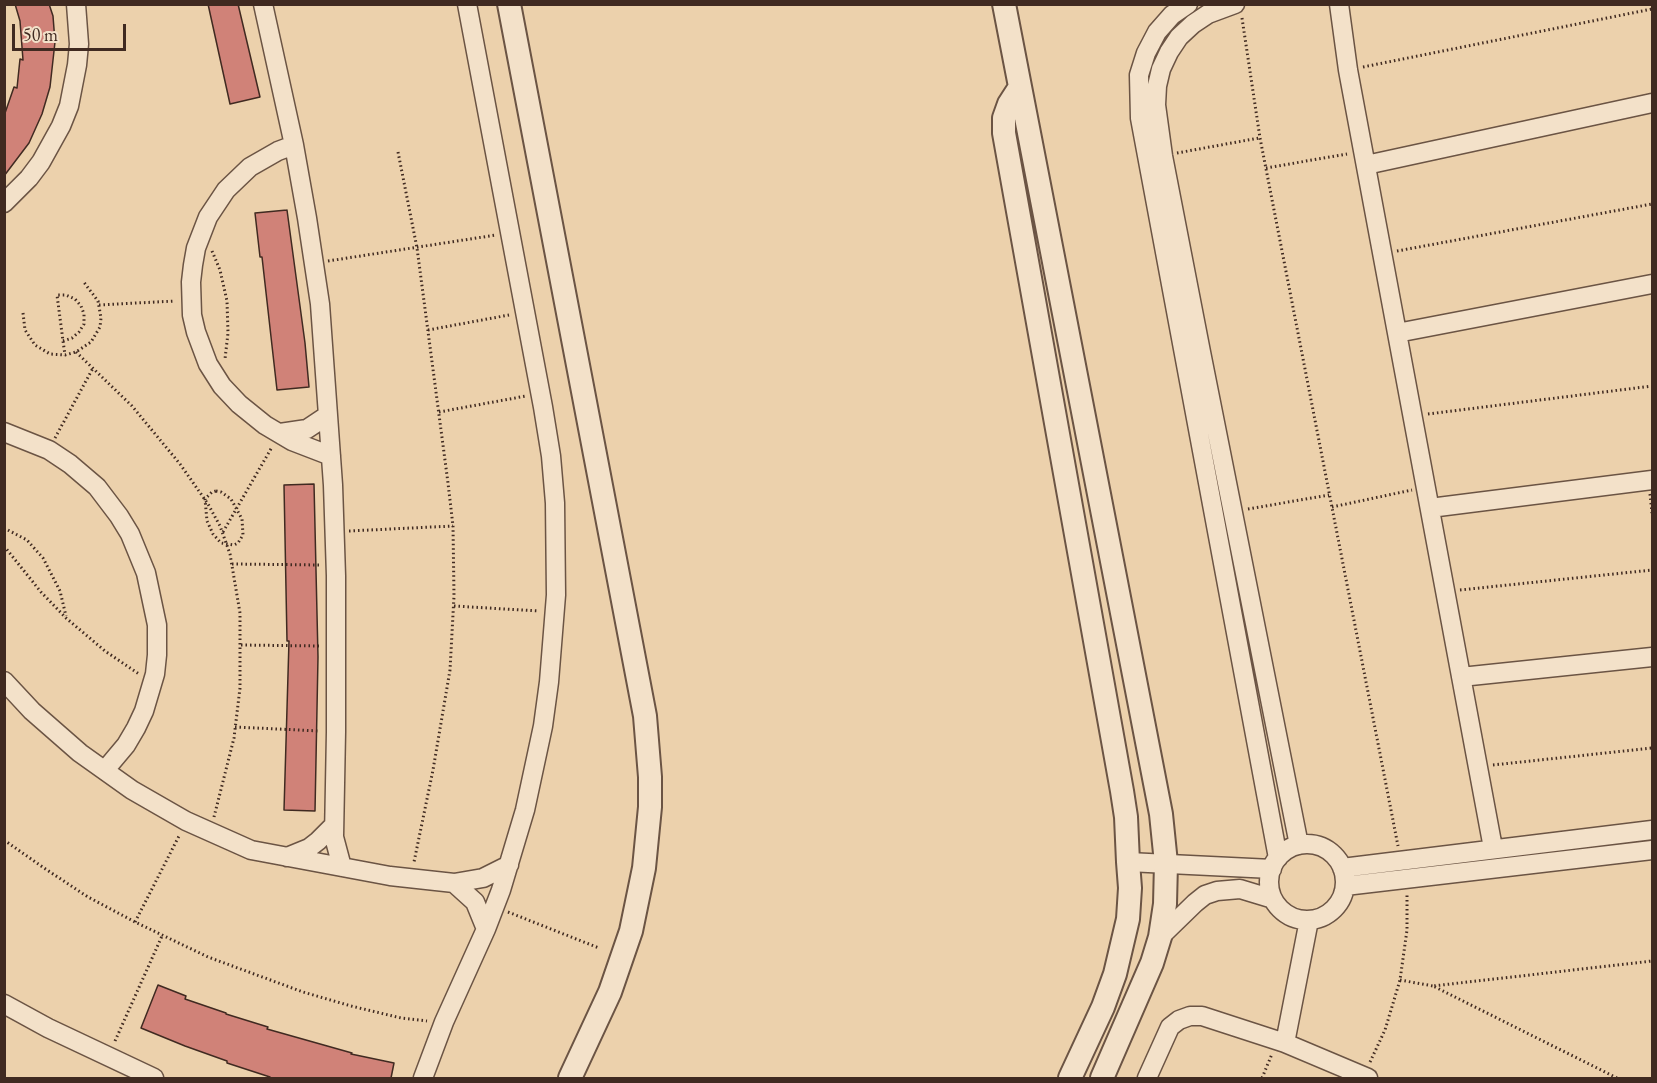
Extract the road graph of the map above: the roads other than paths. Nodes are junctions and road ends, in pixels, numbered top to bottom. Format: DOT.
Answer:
graph roads {
  1 [pos="76,4"];
  2 [pos="263,4"];
  3 [pos="467,4"];
  4 [pos="509,4"];
  5 [pos="1004,4"];
  6 [pos="1188,4"];
  7 [pos="1339,4"];
  8 [pos="1238,10"];
  9 [pos="1020,87"];
  10 [pos="1653,103"];
  11 [pos="294,145"];
  12 [pos="1365,158"];
  13 [pos="4,203"];
  14 [pos="1653,284"];
  15 [pos="1397,333"];
  16 [pos="1193,353"];
  17 [pos="328,415"];
  18 [pos="4,432"];
  19 [pos="280,433"];
  20 [pos="331,456"];
  21 [pos="1653,480"];
  22 [pos="1430,508"];
  23 [pos="1231,554"];
  24 [pos="1653,657"];
  25 [pos="1461,677"];
  26 [pos="4,681"];
  27 [pos="105,770"];
  28 [pos="334,825"];
  29 [pos="1653,830"];
  30 [pos="1299,846"];
  31 [pos="1493,848"];
  32 [pos="1653,850"];
  33 [pos="287,857"];
  34 [pos="1128,861"];
  35 [pos="1166,863"];
  36 [pos="1275,863"];
  37 [pos="509,865"];
  38 [pos="342,867"];
  39 [pos="1343,877"];
  40 [pos="454,883"];
  41 [pos="1273,899"];
  42 [pos="1309,920"];
  43 [pos="486,929"];
  44 [pos="1160,937"];
  45 [pos="4,1004"];
  46 [pos="1281,1042"];
  47 [pos="1359,1076"];
  48 [pos="154,1078"];
  49 [pos="423,1078"];
  50 [pos="570,1078"];
  51 [pos="1070,1078"];
  52 [pos="1102,1078"];
  53 [pos="1147,1078"];
  1 -- 13 [label="street"];
  2 -- 11 [label="street"];
  3 -- 37 [label="street"];
  4 -- 50 [label="street"];
  5 -- 9 [label="street"];
  6 -- 16 [label="street"];
  7 -- 12 [label="street"];
  8 -- 16 [label="street"];
  9 -- 34 [label="street"];
  9 -- 35 [label="street"];
  10 -- 12 [label="street"];
  11 -- 17 [label="street"];
  11 -- 19 [label="street"];
  12 -- 15 [label="street"];
  14 -- 15 [label="street"];
  15 -- 22 [label="street"];
  16 -- 23 [label="street"];
  16 -- 23 [label="street"];
  17 -- 19 [label="street"];
  17 -- 20 [label="street"];
  18 -- 27 [label="street"];
  19 -- 20 [label="street"];
  20 -- 28 [label="street"];
  21 -- 22 [label="street"];
  22 -- 25 [label="street"];
  23 -- 30 [label="street"];
  23 -- 36 [label="street"];
  24 -- 25 [label="street"];
  25 -- 31 [label="street"];
  26 -- 27 [label="street"];
  27 -- 33 [label="street"];
  28 -- 33 [label="street"];
  28 -- 38 [label="street"];
  29 -- 31 [label="street"];
  30 -- 36 [label="street"];
  30 -- 39 [label="street"];
  31 -- 39 [label="street"];
  32 -- 39 [label="street"];
  33 -- 38 [label="street"];
  34 -- 35 [label="street"];
  34 -- 51 [label="street"];
  35 -- 36 [label="street"];
  35 -- 44 [label="street"];
  36 -- 41 [label="street"];
  37 -- 40 [label="street"];
  37 -- 43 [label="street"];
  38 -- 40 [label="street"];
  39 -- 42 [label="street"];
  40 -- 43 [label="street"];
  41 -- 42 [label="street"];
  41 -- 44 [label="street"];
  42 -- 46 [label="street"];
  43 -- 49 [label="street"];
  44 -- 52 [label="street"];
  45 -- 48 [label="street"];
  46 -- 47 [label="street"];
  46 -- 53 [label="street"];
}
